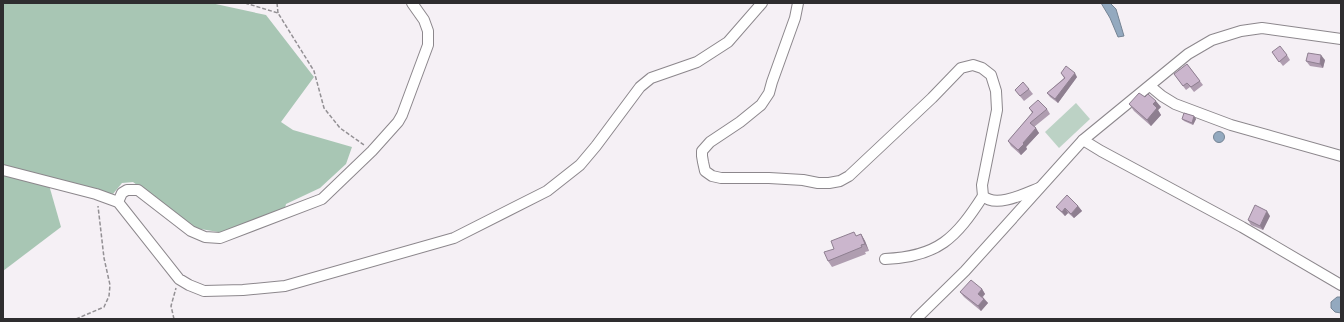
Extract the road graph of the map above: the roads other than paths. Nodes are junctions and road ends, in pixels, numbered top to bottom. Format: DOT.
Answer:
graph roads {
  1 [pos="412,3"];
  2 [pos="762,3"];
  3 [pos="798,3"];
  4 [pos="1341,39"];
  5 [pos="1150,86"];
  6 [pos="1083,140"];
  7 [pos="1341,156"];
  8 [pos="3,170"];
  9 [pos="1039,188"];
  10 [pos="983,196"];
  11 [pos="118,202"];
  12 [pos="885,259"];
  13 [pos="1341,284"];
  14 [pos="916,319"];
  1 -- 11 [label="street"];
  2 -- 11 [label="street"];
  3 -- 10 [label="street"];
  4 -- 5 [label="street"];
  5 -- 6 [label="street"];
  5 -- 7 [label="street"];
  6 -- 9 [label="street"];
  6 -- 13 [label="street"];
  8 -- 11 [label="street"];
  9 -- 10 [label="street"];
  9 -- 14 [label="street"];
  10 -- 12 [label="street"];
}
